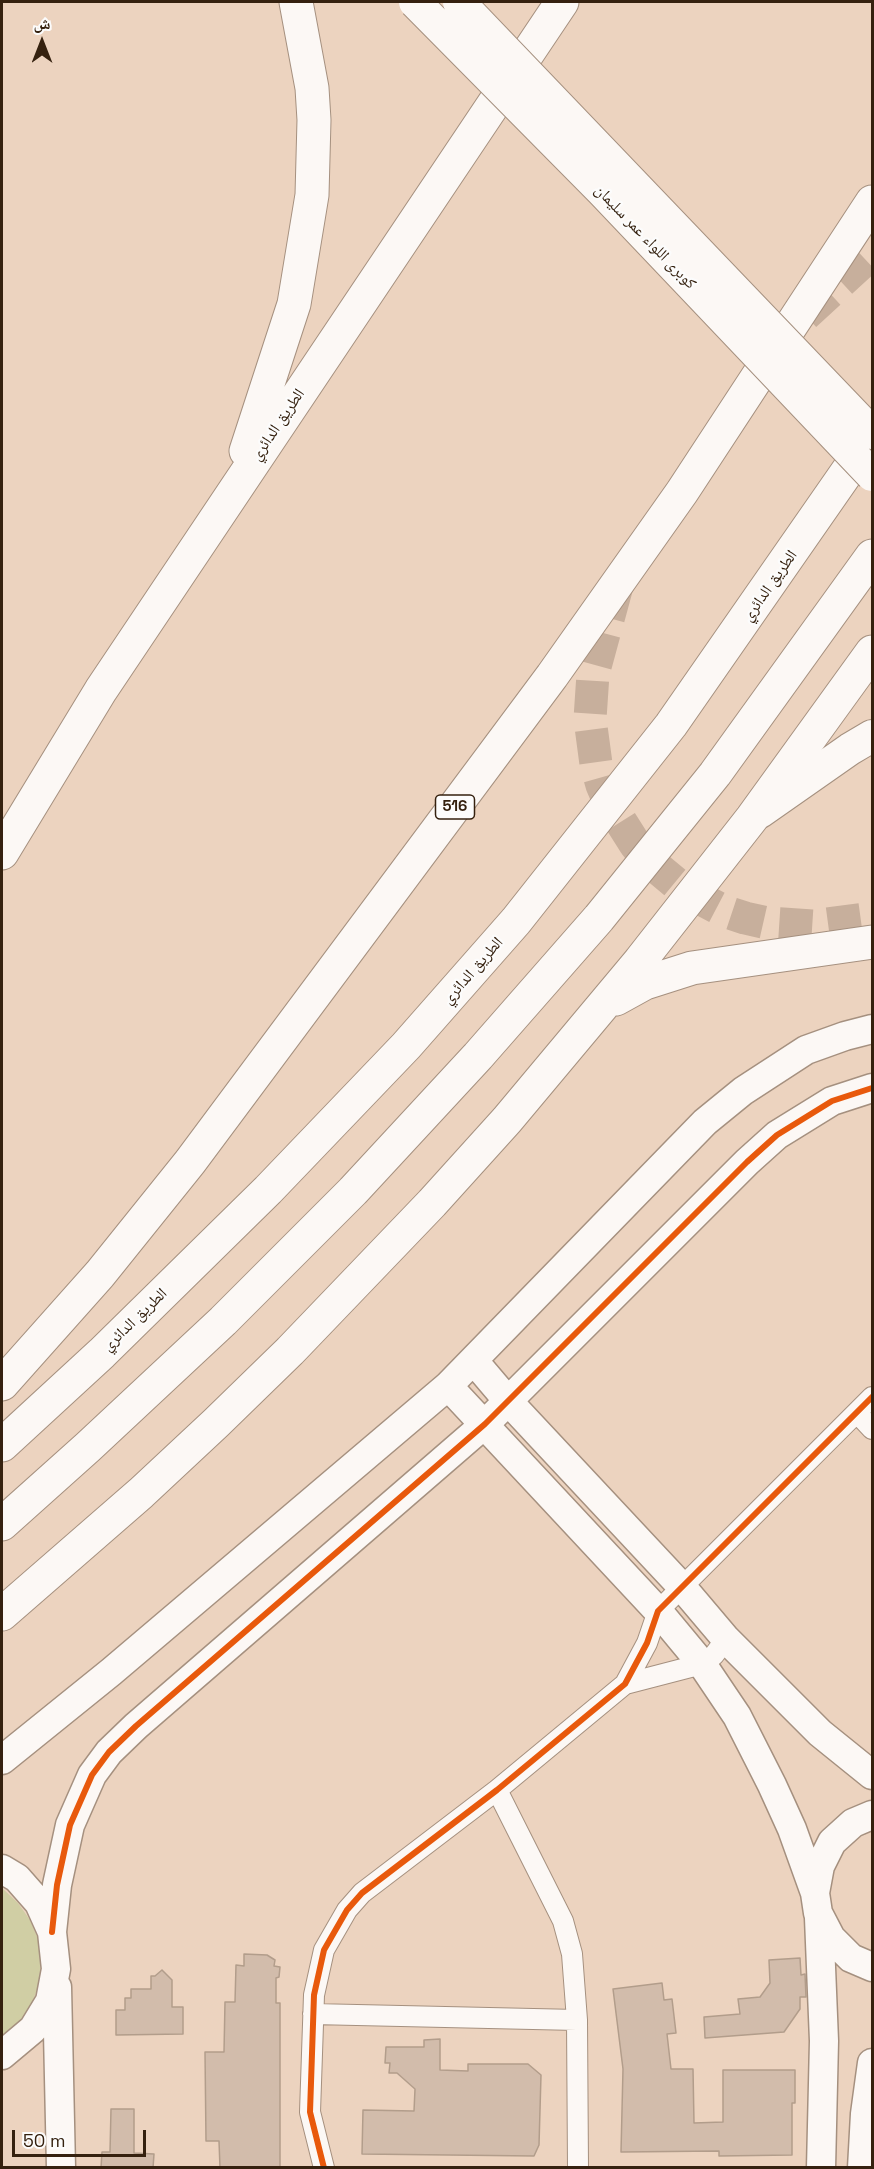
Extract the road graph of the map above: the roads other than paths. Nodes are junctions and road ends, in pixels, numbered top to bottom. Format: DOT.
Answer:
graph roads {
  1 [pos="296,2"];
  2 [pos="415,2"];
  3 [pos="459,2"];
  4 [pos="562,2"];
  5 [pos="873,202"];
  6 [pos="873,434"];
  7 [pos="873,475"];
  8 [pos="231,495"];
  9 [pos="873,556"];
  10 [pos="873,652"];
  11 [pos="873,736"];
  12 [pos="752,818"];
  13 [pos="2,853"];
  14 [pos="873,942"];
  15 [pos="602,1008"];
  16 [pos="873,1029"];
  17 [pos="873,1088"];
  18 [pos="474,1360"];
  19 [pos="2,1384"];
  20 [pos="448,1386"];
  21 [pos="873,1397"];
  22 [pos="508,1401"];
  23 [pos="857,1413"];
  24 [pos="485,1424"];
  25 [pos="873,1429"];
  26 [pos="2,1445"];
  27 [pos="2,1524"];
  28 [pos="682,1587"];
  29 [pos="658,1611"];
  30 [pos="2,1614"];
  31 [pos="726,1639"];
  32 [pos="702,1664"];
  33 [pos="624,1683"];
  34 [pos="2,1760"];
  35 [pos="873,1775"];
  36 [pos="497,1790"];
  37 [pos="873,1815"];
  38 [pos="2,1869"];
  39 [pos="817,1903"];
  40 [pos="52,1932"];
  41 [pos="873,1967"];
  42 [pos="56,1969"];
  43 [pos="314,2014"];
  44 [pos="577,2020"];
  45 [pos="2,2055"];
  46 [pos="873,2063"];
  47 [pos="61,2168"];
  48 [pos="324,2168"];
  49 [pos="578,2168"];
  50 [pos="821,2168"];
  51 [pos="862,2168"];
  1 -- 8 [label="highway"];
  2 -- 7 [label="main road, كوبرى اللواء عمر سليمان, bridge"];
  3 -- 6 [label="main road, كوبرى اللواء عمر سليمان, bridge"];
  4 -- 8 [label="highway, الطريق الدائري"];
  5 -- 19 [label="highway, 516"];
  6 -- 26 [label="highway, الطريق الدائري"];
  8 -- 13 [label="highway, الطريق الدائري"];
  9 -- 27 [label="highway"];
  10 -- 12 [label="highway"];
  11 -- 12 [label="main road"];
  12 -- 15 [label="highway"];
  14 -- 15 [label="highway"];
  15 -- 30 [label="highway"];
  16 -- 18 [label="street"];
  17 -- 22 [label="street"];
  18 -- 20 [label="street"];
  18 -- 22 [label="street"];
  20 -- 24 [label="street"];
  20 -- 34 [label="street"];
  21 -- 23 [label="street"];
  22 -- 24 [label="street"];
  22 -- 28 [label="street"];
  23 -- 25 [label="street"];
  23 -- 28 [label="street"];
  24 -- 29 [label="street"];
  24 -- 40 [label="street"];
  28 -- 29 [label="street"];
  28 -- 31 [label="street"];
  29 -- 32 [label="street"];
  29 -- 33 [label="street"];
  31 -- 32 [label="street"];
  31 -- 35 [label="street"];
  32 -- 33 [label="street"];
  32 -- 39 [label="street"];
  33 -- 36 [label="street"];
  36 -- 43 [label="street"];
  36 -- 44 [label="street"];
  37 -- 39 [label="street"];
  38 -- 40 [label="street"];
  39 -- 41 [label="street"];
  39 -- 50 [label="street"];
  40 -- 42 [label="street"];
  42 -- 45 [label="street"];
  42 -- 47 [label="street"];
  43 -- 44 [label="street"];
  43 -- 48 [label="street"];
  44 -- 49 [label="street"];
  46 -- 51 [label="street"];
}
